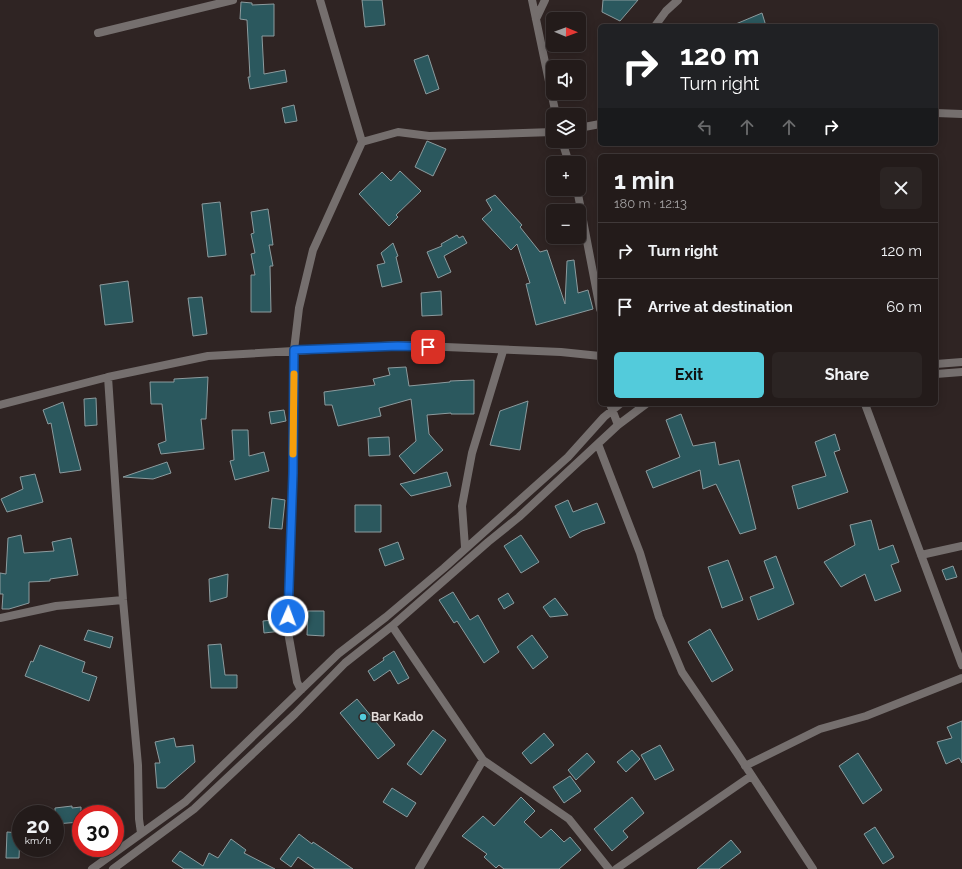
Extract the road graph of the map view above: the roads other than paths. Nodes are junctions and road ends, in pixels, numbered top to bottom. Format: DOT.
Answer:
graph roads {
  1 [pos="233,0"];
  2 [pos="320,0"];
  3 [pos="532,0"];
  4 [pos="545,0"];
  5 [pos="678,0"];
  6 [pos="536,19"];
  7 [pos="656,24"];
  8 [pos="98,33"];
  9 [pos="555,108"];
  10 [pos="938,113"];
  11 [pos="962,114"];
  12 [pos="598,124"];
  13 [pos="586,127"];
  14 [pos="546,132"];
  15 [pos="362,142"];
  16 [pos="578,196"];
  17 [pos="598,299"];
  18 [pos="294,350"];
  19 [pos="503,351"];
  20 [pos="598,356"];
  21 [pos="962,362"];
  22 [pos="938,364"];
  23 [pos="962,372"];
  24 [pos="938,374"];
  25 [pos="108,377"];
  26 [pos="0,405"];
  27 [pos="643,406"];
  28 [pos="867,406"];
  29 [pos="611,408"];
  30 [pos="618,425"];
  31 [pos="598,444"];
  32 [pos="962,546"];
  33 [pos="465,547"];
  34 [pos="921,554"];
  35 [pos="123,600"];
  36 [pos="0,618"];
  37 [pos="392,626"];
  38 [pos="962,665"];
  39 [pos="962,678"];
  40 [pos="301,690"];
  41 [pos="483,760"];
  42 [pos="745,766"];
  43 [pos="751,776"];
  44 [pos="141,833"];
  45 [pos="92,869"];
  46 [pos="113,869"];
  47 [pos="419,869"];
  48 [pos="609,869"];
  49 [pos="616,869"];
  50 [pos="813,869"];
  1 -- 8 [label="street"];
  2 -- 15 [label="street"];
  3 -- 6 [label="street"];
  4 -- 6 [label="street"];
  5 -- 7 [label="street"];
  6 -- 9 [label="street"];
  10 -- 11 [label="street"];
  12 -- 13 [label="street"];
  14 -- 15 [label="street"];
  15 -- 18 [label="street"];
  16 -- 17 [label="street"];
  18 -- 19 [label="street"];
  18 -- 25 [label="street"];
  18 -- 40 [label="street"];
  19 -- 20 [label="street"];
  19 -- 33 [label="street"];
  21 -- 22 [label="street"];
  23 -- 24 [label="street"];
  25 -- 26 [label="street"];
  25 -- 35 [label="street"];
  27 -- 30 [label="street"];
  28 -- 34 [label="street"];
  29 -- 30 [label="street"];
  29 -- 33 [label="street"];
  30 -- 31 [label="street"];
  31 -- 37 [label="street"];
  31 -- 42 [label="street"];
  32 -- 34 [label="street"];
  33 -- 40 [label="street"];
  34 -- 38 [label="street"];
  35 -- 36 [label="street"];
  35 -- 44 [label="street"];
  37 -- 41 [label="street"];
  37 -- 46 [label="street"];
  39 -- 42 [label="street"];
  40 -- 44 [label="street"];
  41 -- 47 [label="street"];
  41 -- 48 [label="street"];
  42 -- 43 [label="street"];
  43 -- 49 [label="street"];
  43 -- 50 [label="street"];
  44 -- 45 [label="street"];
}
